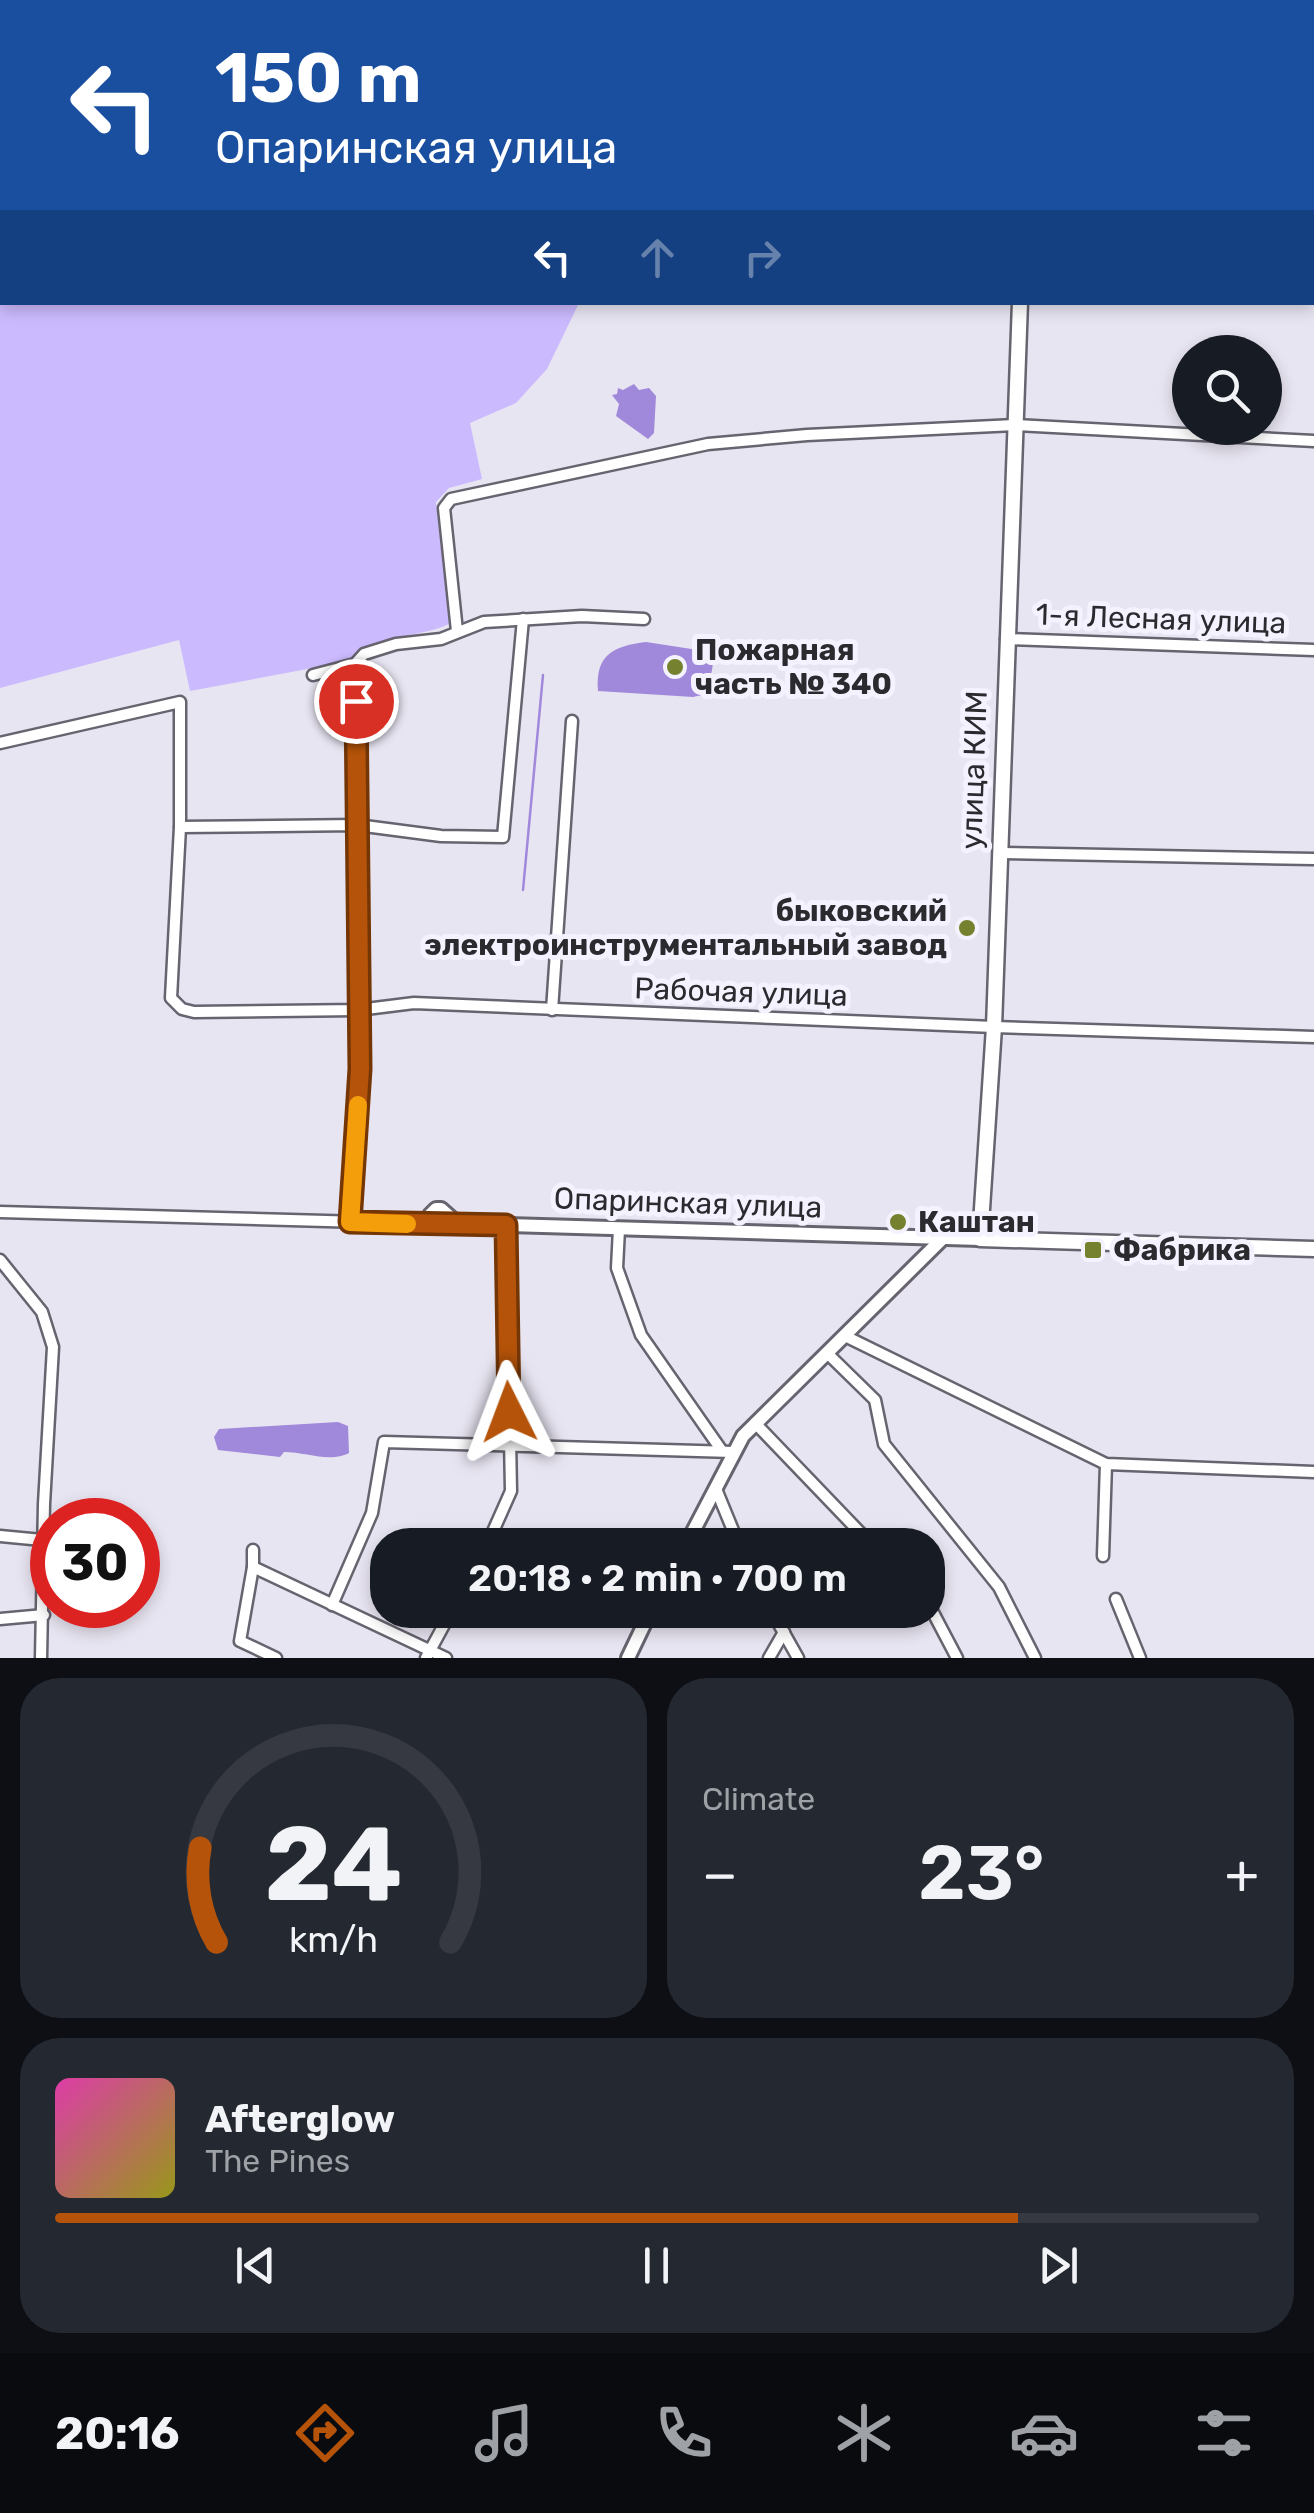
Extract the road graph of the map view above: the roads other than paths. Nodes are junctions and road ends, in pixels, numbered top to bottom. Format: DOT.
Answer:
graph roads {
  1 [pos="1020,305"];
  2 [pos="1015,424"];
  3 [pos="1314,441"];
  4 [pos="524,619"];
  5 [pos="644,619"];
  6 [pos="458,631"];
  7 [pos="1006,638"];
  8 [pos="1314,650"];
  9 [pos="355,664"];
  10 [pos="314,675"];
  11 [pos="572,721"];
  12 [pos="0,743"];
  13 [pos="356,825"];
  14 [pos="180,828"];
  15 [pos="1000,853"];
  16 [pos="1314,859"];
  17 [pos="358,1010"];
  18 [pos="552,1010"];
  19 [pos="994,1027"];
  20 [pos="1314,1036"];
  21 [pos="0,1212"];
  22 [pos="350,1222"];
  23 [pos="434,1224"];
  24 [pos="506,1225"];
  25 [pos="620,1229"];
  26 [pos="944,1238"];
  27 [pos="980,1239"];
  28 [pos="1314,1248"];
  29 [pos="0,1260"];
  30 [pos="845,1336"];
  31 [pos="826,1353"];
  32 [pos="755,1423"];
  33 [pos="511,1444"];
  34 [pos="727,1451"];
  35 [pos="1106,1464"];
  36 [pos="1314,1472"];
  37 [pos="716,1489"];
  38 [pos="44,1498"];
  39 [pos="496,1528"];
  40 [pos="695,1528"];
  41 [pos="731,1528"];
  42 [pos="856,1528"];
  43 [pos="0,1536"];
  44 [pos="30,1539"];
  45 [pos="253,1550"];
  46 [pos="1103,1556"];
  47 [pos="253,1567"];
  48 [pos="1116,1600"];
  49 [pos="332,1605"];
  50 [pos="30,1617"];
  51 [pos="0,1620"];
  52 [pos="43,1628"];
  53 [pos="442,1628"];
  54 [pos="641,1628"];
  55 [pos="782,1628"];
  56 [pos="942,1628"];
  57 [pos="784,1632"];
  58 [pos="428,1654"];
  59 [pos="41,1658"];
  60 [pos="276,1658"];
  61 [pos="446,1658"];
  62 [pos="628,1658"];
  63 [pos="769,1658"];
  64 [pos="798,1658"];
  65 [pos="958,1658"];
  66 [pos="1035,1658"];
  67 [pos="1140,1658"];
  1 -- 2 [label="main road, улица КИМ"];
  2 -- 3 [label="street"];
  2 -- 6 [label="street"];
  2 -- 7 [label="main road, улица КИМ"];
  4 -- 5 [label="street"];
  4 -- 6 [label="street"];
  4 -- 13 [label="street"];
  6 -- 9 [label="street"];
  7 -- 8 [label="street, 1-я Лесная улица"];
  7 -- 15 [label="main road, улица КИМ"];
  9 -- 10 [label="street"];
  9 -- 13 [label="street"];
  11 -- 18 [label="street"];
  12 -- 14 [label="street"];
  13 -- 14 [label="street"];
  13 -- 17 [label="street"];
  14 -- 17 [label="street, Рабочая улица"];
  15 -- 16 [label="street"];
  15 -- 19 [label="main road, улица КИМ"];
  17 -- 18 [label="street, Рабочая улица"];
  17 -- 22 [label="street"];
  18 -- 19 [label="street, Рабочая улица"];
  19 -- 20 [label="street, Рабочая улица"];
  19 -- 27 [label="main road, улица КИМ"];
  21 -- 22 [label="street"];
  22 -- 23 [label="street"];
  23 -- 24 [label="street, Опаринская улица"];
  24 -- 25 [label="street, Опаринская улица"];
  24 -- 33 [label="street"];
  25 -- 26 [label="street, Опаринская улица"];
  25 -- 34 [label="street"];
  26 -- 27 [label="street, Опаринская улица"];
  26 -- 30 [label="street"];
  27 -- 28 [label="main road, Опаринская улица"];
  29 -- 38 [label="street"];
  30 -- 31 [label="street"];
  30 -- 35 [label="street"];
  31 -- 32 [label="street"];
  31 -- 66 [label="street"];
  32 -- 34 [label="street"];
  32 -- 42 [label="street"];
  33 -- 34 [label="street"];
  33 -- 39 [label="street"];
  33 -- 49 [label="street"];
  34 -- 37 [label="street"];
  35 -- 36 [label="street"];
  35 -- 46 [label="street"];
  37 -- 40 [label="street"];
  37 -- 41 [label="street"];
  43 -- 44 [label="street"];
  45 -- 47 [label="street"];
  47 -- 49 [label="street"];
  47 -- 60 [label="street"];
  48 -- 67 [label="street"];
  49 -- 58 [label="street"];
  50 -- 51 [label="street"];
  52 -- 59 [label="street"];
  53 -- 58 [label="street"];
  54 -- 62 [label="street"];
  55 -- 57 [label="street"];
  56 -- 65 [label="street"];
  57 -- 63 [label="street"];
  57 -- 64 [label="street"];
  58 -- 61 [label="street"];
}
